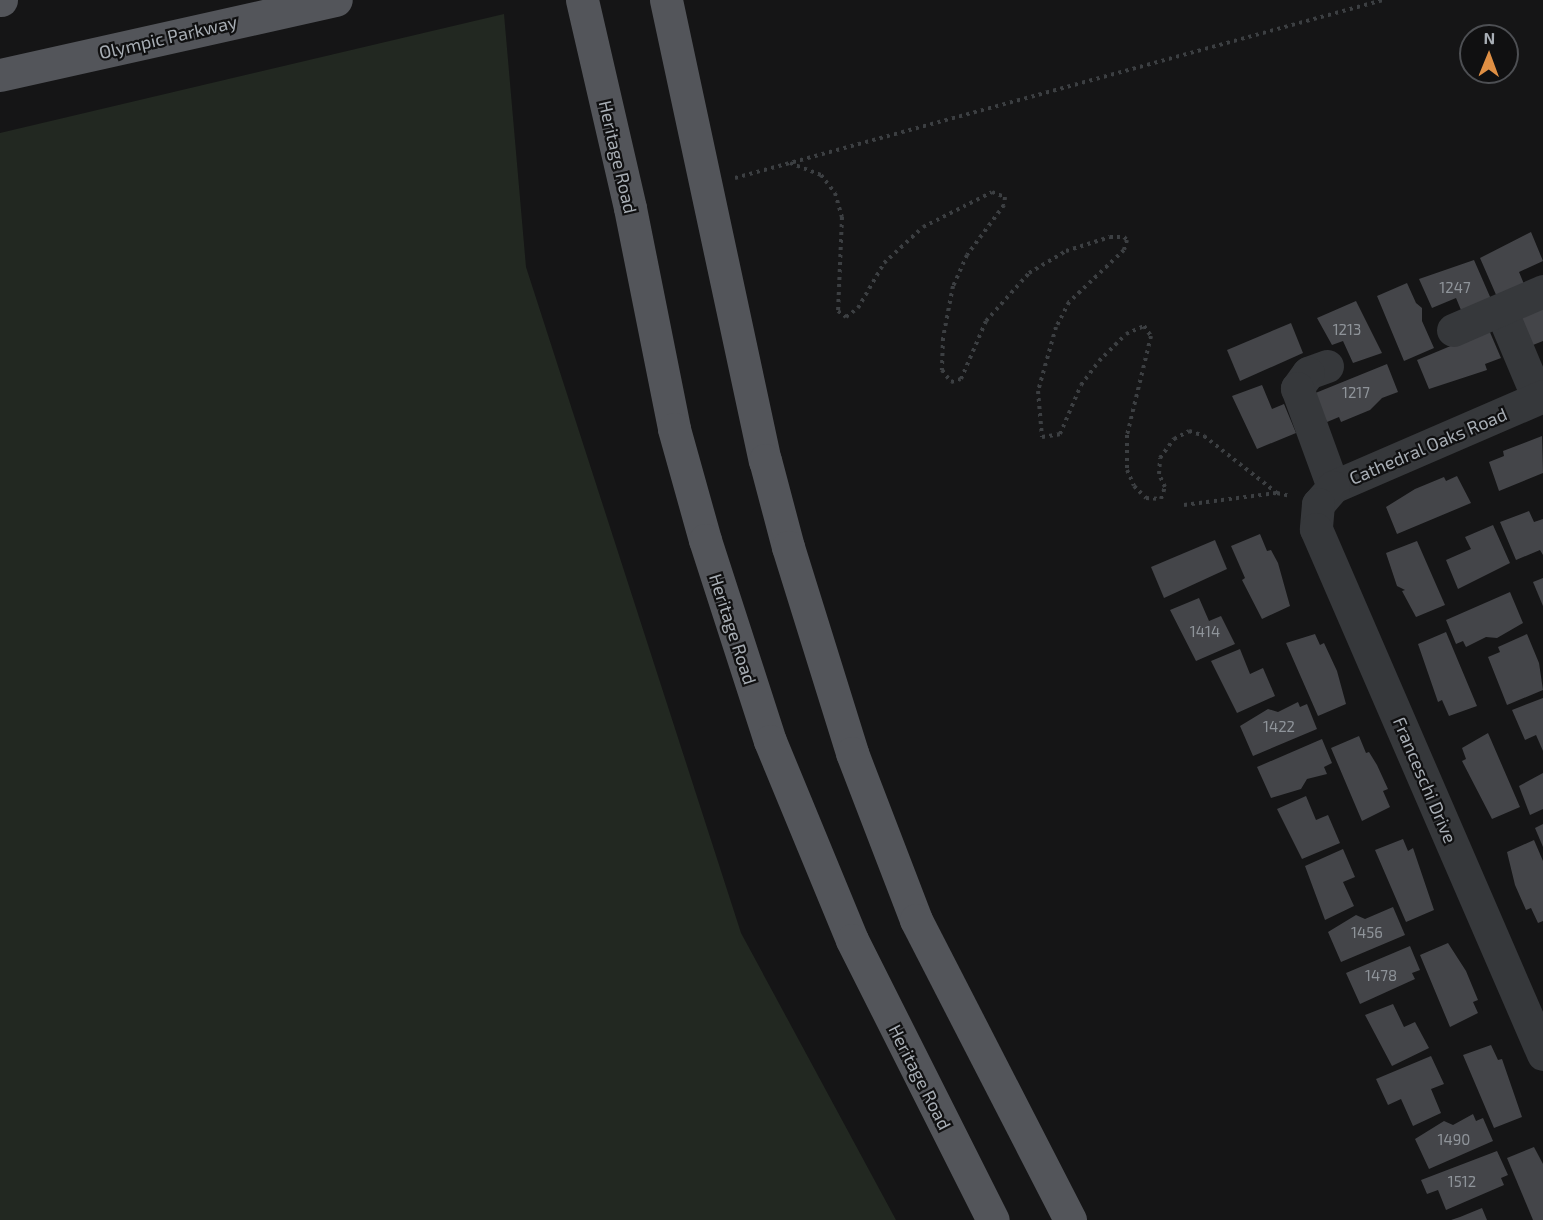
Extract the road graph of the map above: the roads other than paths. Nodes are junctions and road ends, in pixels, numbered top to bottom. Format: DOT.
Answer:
graph roads {
  1 [pos="336,0"];
  2 [pos="582,0"];
  3 [pos="666,0"];
  4 [pos="0,75"];
  5 [pos="1543,291"];
  6 [pos="1501,310"];
  7 [pos="1453,330"];
  8 [pos="1327,366"];
  9 [pos="1540,397"];
  10 [pos="1325,495"];
  11 [pos="1543,1054"];
  12 [pos="993,1220"];
  13 [pos="1070,1220"];
  1 -- 4 [label="main road, Olympic Parkway"];
  2 -- 12 [label="main road, Heritage Road"];
  3 -- 13 [label="main road"];
  5 -- 6 [label="street"];
  6 -- 7 [label="street"];
  6 -- 9 [label="street"];
  8 -- 10 [label="street"];
  9 -- 10 [label="street, Cathedral Oaks Road"];
  10 -- 11 [label="street, Franceschi Drive"];
}
